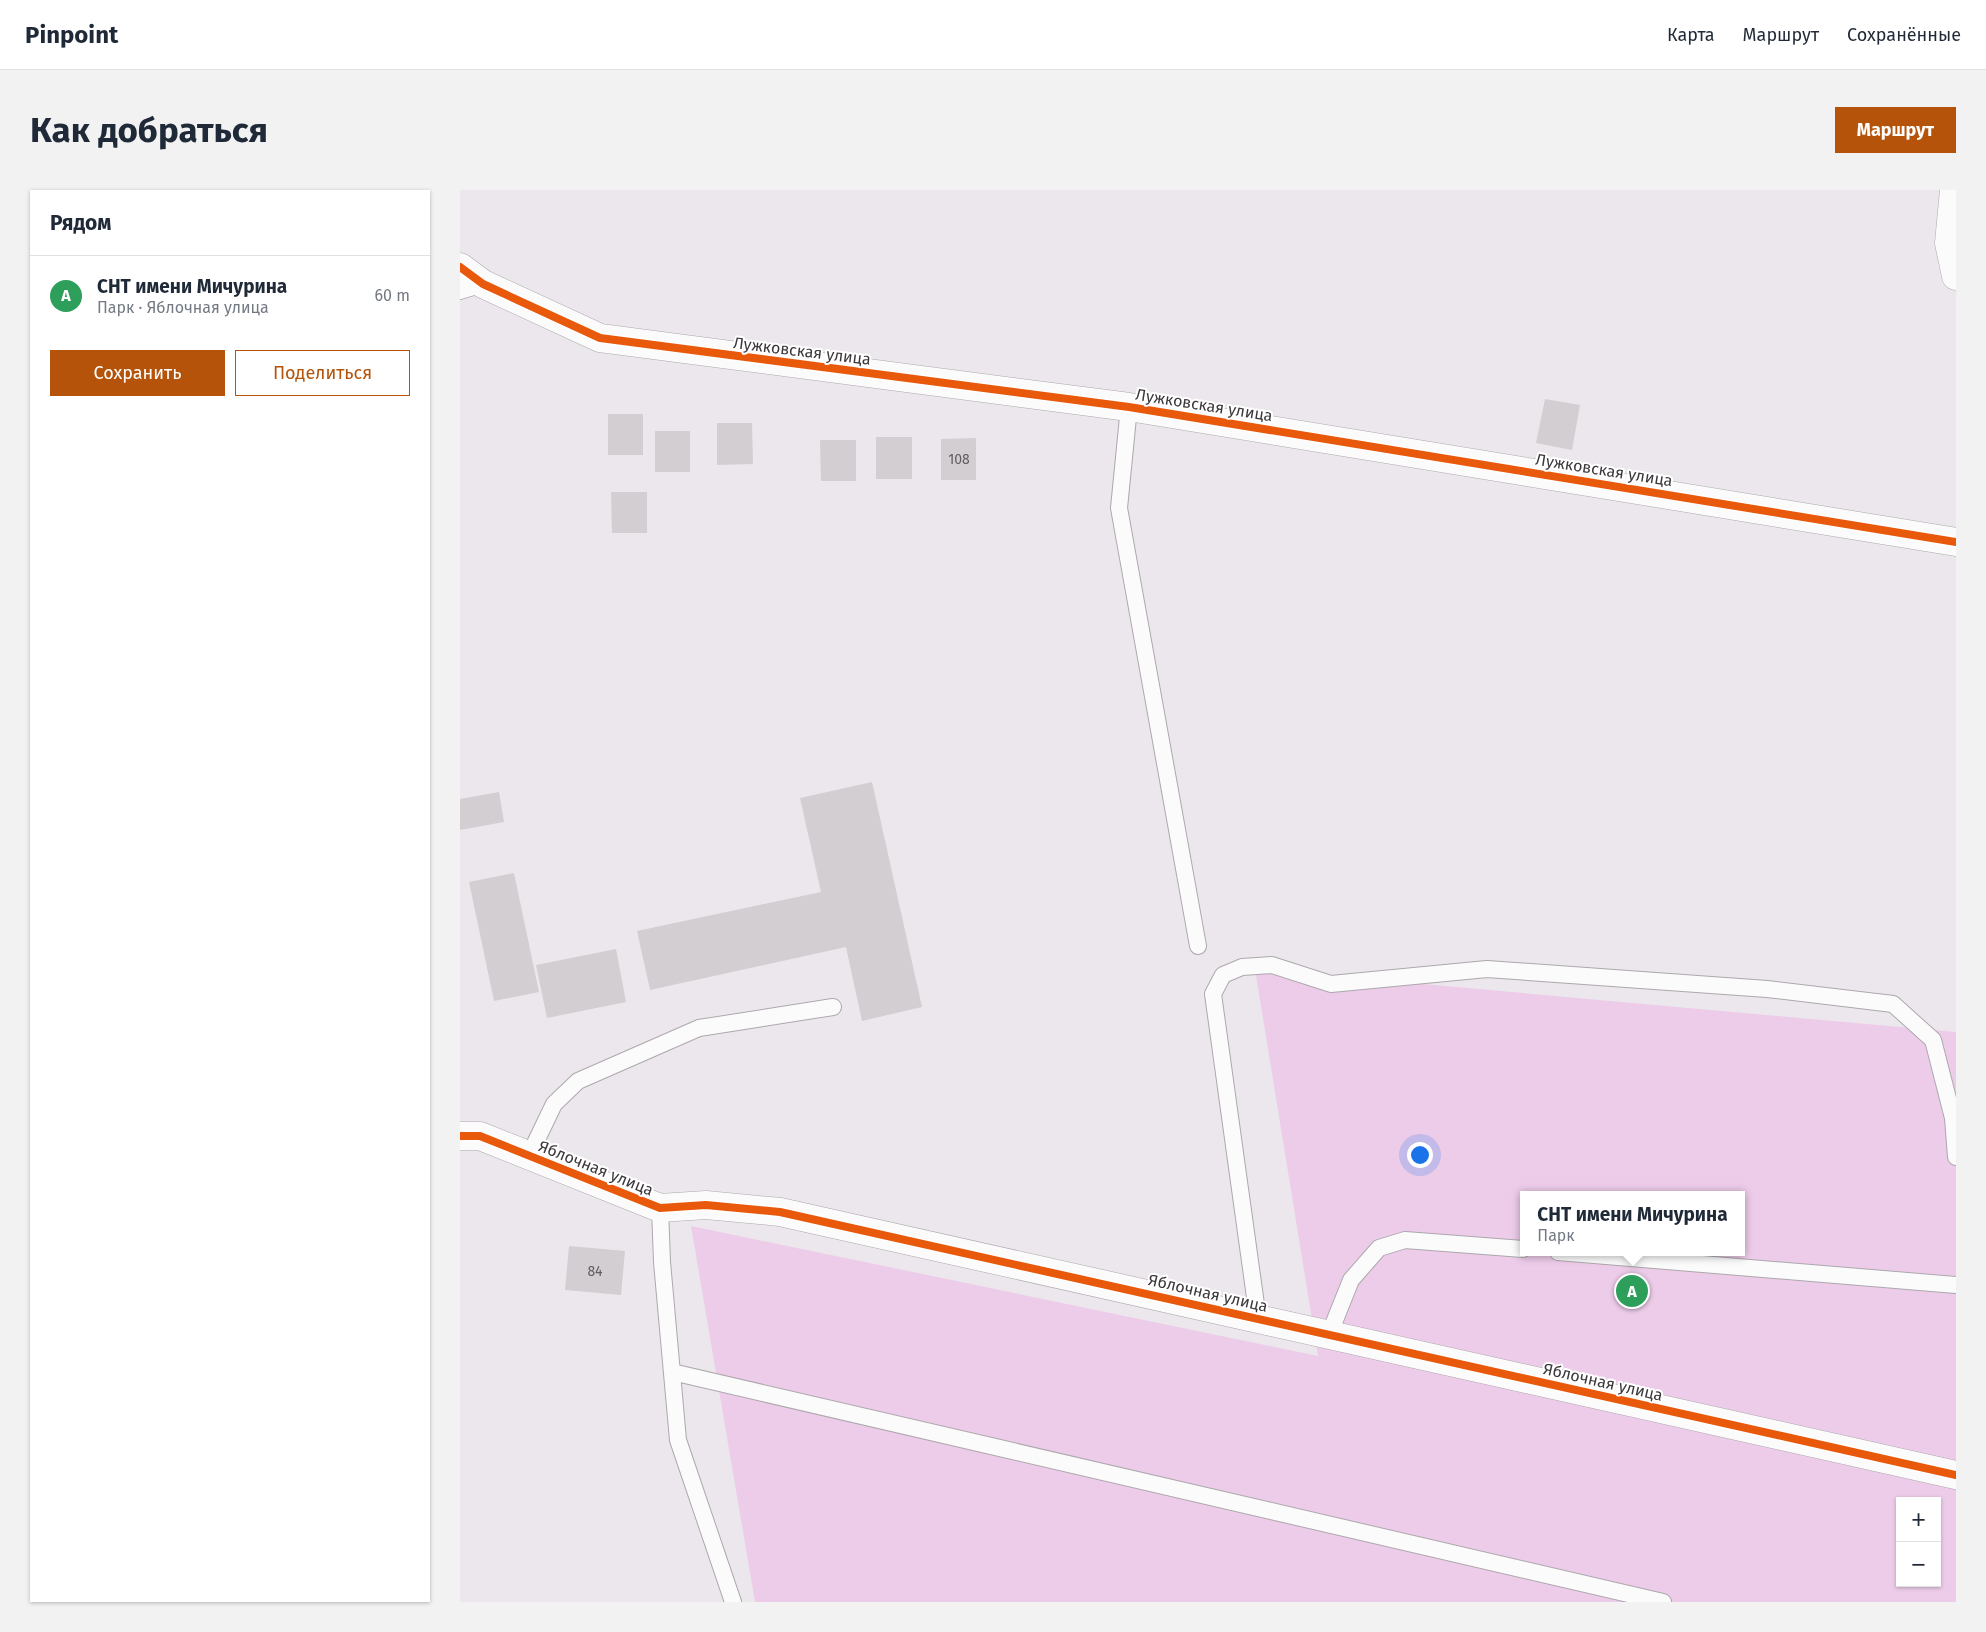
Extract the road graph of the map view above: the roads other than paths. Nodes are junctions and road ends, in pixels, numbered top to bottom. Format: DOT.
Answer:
graph roads {
  1 [pos="1954,190"];
  2 [pos="460,267"];
  3 [pos="1956,276"];
  4 [pos="472,288"];
  5 [pos="1128,407"];
  6 [pos="1956,542"];
  7 [pos="1198,946"];
  8 [pos="833,1007"];
  9 [pos="460,1136"];
  10 [pos="529,1156"];
  11 [pos="1956,1157"];
  12 [pos="660,1208"];
  13 [pos="1520,1249"];
  14 [pos="1606,1256"];
  15 [pos="1956,1285"];
  16 [pos="1258,1319"];
  17 [pos="1329,1335"];
  18 [pos="672,1372"];
  19 [pos="1956,1475"];
  20 [pos="733,1602"];
  21 [pos="1663,1602"];
  1 -- 3 [label="street"];
  2 -- 4 [label="street, Лужковская улица"];
  4 -- 5 [label="street, Лужковская улица"];
  5 -- 6 [label="street, Лужковская улица"];
  5 -- 7 [label="lane"];
  8 -- 10 [label="lane"];
  9 -- 10 [label="street, Яблочная улица"];
  10 -- 12 [label="street, Яблочная улица"];
  11 -- 16 [label="lane"];
  12 -- 16 [label="street, Яблочная улица"];
  12 -- 18 [label="lane"];
  13 -- 17 [label="lane"];
  14 -- 15 [label="lane"];
  16 -- 17 [label="street, Яблочная улица"];
  17 -- 19 [label="street, Яблочная улица"];
  18 -- 20 [label="lane"];
  18 -- 21 [label="lane"];
}
